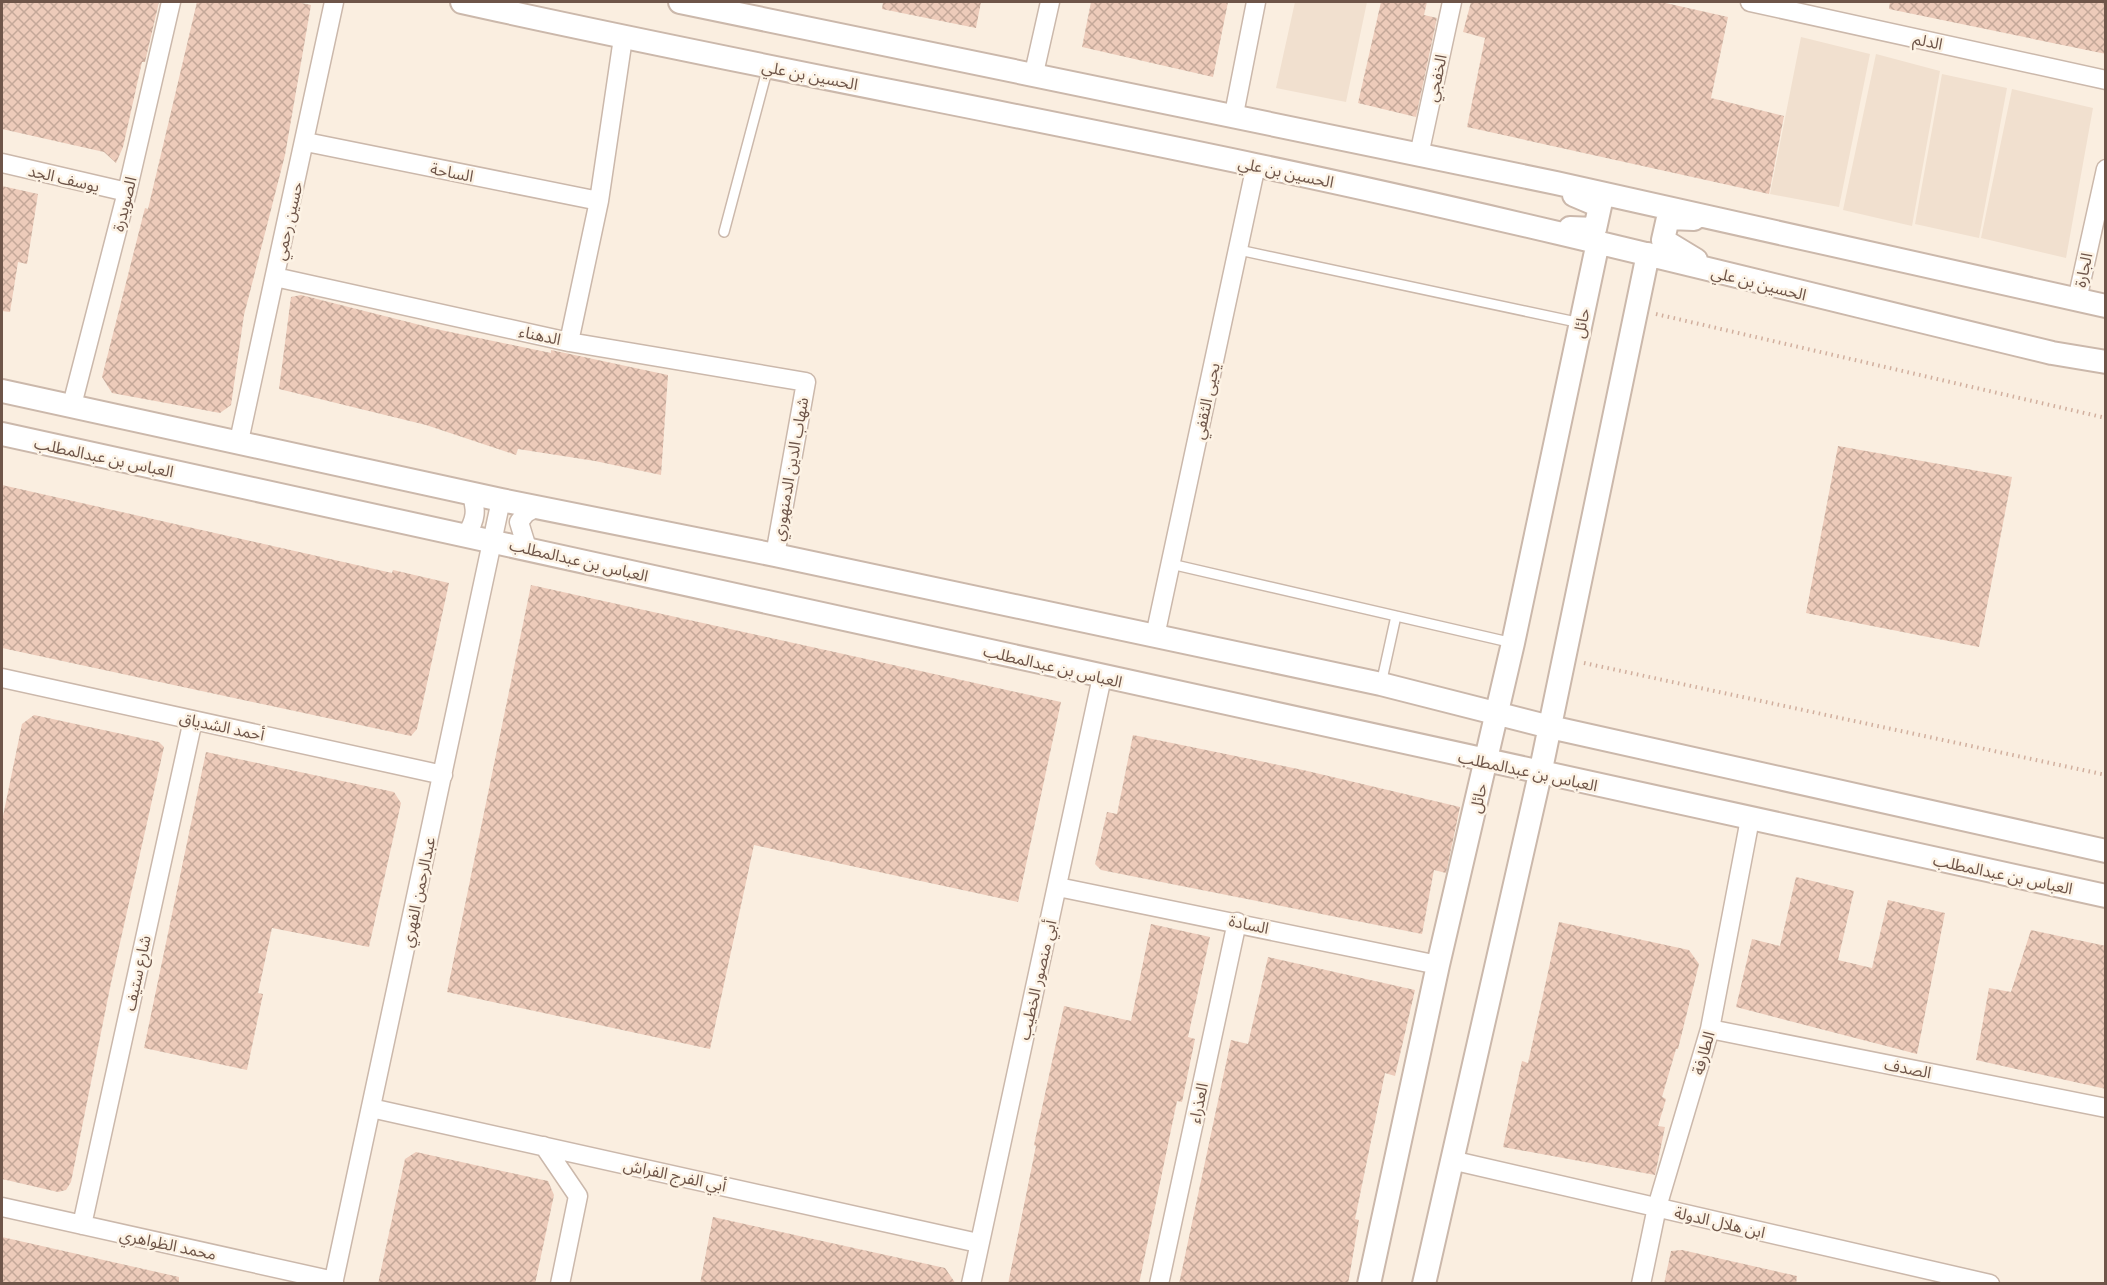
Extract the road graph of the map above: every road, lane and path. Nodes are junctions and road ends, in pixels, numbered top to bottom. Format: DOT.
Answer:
graph roads {
  1 [pos="171,2"];
  2 [pos="334,2"];
  3 [pos="462,2"];
  4 [pos="680,2"];
  5 [pos="1050,2"];
  6 [pos="1257,2"];
  7 [pos="1452,2"];
  8 [pos="1750,2"];
  9 [pos="623,38"];
  10 [pos="768,67"];
  11 [pos="1034,73"];
  12 [pos="2106,80"];
  13 [pos="1234,114"];
  14 [pos="306,142"];
  15 [pos="1419,155"];
  16 [pos="2,164"];
  17 [pos="1256,165"];
  18 [pos="2106,170"];
  19 [pos="1538,179"];
  20 [pos="128,192"];
  21 [pos="599,201"];
  22 [pos="1723,219"];
  23 [pos="1526,226"];
  24 [pos="724,232"];
  25 [pos="1598,242"];
  26 [pos="1239,250"];
  27 [pos="1648,254"];
  28 [pos="1717,273"];
  29 [pos="275,277"];
  30 [pos="2077,300"];
  31 [pos="2106,306"];
  32 [pos="1581,323"];
  33 [pos="1650,324"];
  34 [pos="569,342"];
  35 [pos="2106,362"];
  36 [pos="806,382"];
  37 [pos="2,391"];
  38 [pos="72,405"];
  39 [pos="2106,418"];
  40 [pos="2,434"];
  41 [pos="239,441"];
  42 [pos="471,493"];
  43 [pos="501,500"];
  44 [pos="537,507"];
  45 [pos="466,535"];
  46 [pos="494,541"];
  47 [pos="526,548"];
  48 [pos="775,555"];
  49 [pos="1171,564"];
  50 [pos="1396,616"];
  51 [pos="1155,636"];
  52 [pos="1513,643"];
  53 [pos="1574,661"];
  54 [pos="1102,677"];
  55 [pos="3,683"];
  56 [pos="1381,684"];
  57 [pos="1497,713"];
  58 [pos="193,720"];
  59 [pos="1550,727"];
  60 [pos="1486,762"];
  61 [pos="1540,774"];
  62 [pos="443,775"];
  63 [pos="2106,776"];
  64 [pos="1750,819"];
  65 [pos="2106,851"];
  66 [pos="1058,887"];
  67 [pos="2106,896"];
  68 [pos="1237,922"];
  69 [pos="1438,965"];
  70 [pos="1710,1029"];
  71 [pos="371,1108"];
  72 [pos="2106,1108"];
  73 [pos="544,1146"];
  74 [pos="1451,1160"];
  75 [pos="1657,1207"];
  76 [pos="2,1208"];
  77 [pos="82,1226"];
  78 [pos="978,1243"];
  79 [pos="333,1282"];
  80 [pos="560,1284"];
  81 [pos="971,1284"];
  82 [pos="1160,1284"];
  83 [pos="1369,1284"];
  84 [pos="1424,1284"];
  85 [pos="1641,1284"];
  86 [pos="1990,1284"];
  1 -- 20 [label="street, الصويدرة"];
  2 -- 14 [label="street, حسين رحمي"];
  3 -- 9 [label="street, الحسين بن علي"];
  4 -- 11 [label="street"];
  5 -- 11 [label="street"];
  6 -- 13 [label="street"];
  7 -- 15 [label="street, الخفجي"];
  8 -- 12 [label="street, الدلم"];
  9 -- 10 [label="street, الحسين بن علي"];
  9 -- 21 [label="street"];
  10 -- 17 [label="street, الحسين بن علي"];
  10 -- 24 [label="lane"];
  11 -- 13 [label="street"];
  13 -- 15 [label="street"];
  14 -- 21 [label="street, الساحة"];
  14 -- 29 [label="street, حسين رحمي"];
  15 -- 19 [label="street"];
  16 -- 20 [label="street, يوسف الجد"];
  17 -- 23 [label="street, الحسين بن علي"];
  17 -- 26 [label="street, يحيى الثقفي"];
  18 -- 30 [label="street, الجارة"];
  19 -- 22 [label="street"];
  19 -- 23 [label="street"];
  20 -- 38 [label="street, الصويدرة"];
  21 -- 34 [label="street"];
  22 -- 28 [label="street"];
  22 -- 30 [label="street"];
  23 -- 25 [label="street, الحسين بن علي"];
  25 -- 27 [label="street, الحسين بن علي"];
  25 -- 32 [label="street, حائل"];
  26 -- 32 [label="lane"];
  26 -- 49 [label="street, يحيى الثقفي"];
  27 -- 28 [label="street, الحسين بن علي"];
  27 -- 59 [label="street"];
  28 -- 35 [label="street, الحسين بن علي"];
  29 -- 34 [label="street, الدهناء"];
  29 -- 41 [label="street, حسين رحمي"];
  30 -- 31 [label="street"];
  32 -- 52 [label="street, حائل"];
  33 -- 39 [label="path"];
  34 -- 36 [label="street, الدهناء"];
  36 -- 48 [label="street, شهاب الدين الدمنهوري"];
  37 -- 38 [label="street"];
  38 -- 41 [label="street"];
  40 -- 45 [label="street, العباس بن عبدالمطلب"];
  41 -- 42 [label="street"];
  42 -- 43 [label="street"];
  42 -- 45 [label="street"];
  43 -- 44 [label="street"];
  43 -- 46 [label="street, عبدالرحمن الفهري"];
  44 -- 47 [label="street"];
  44 -- 48 [label="street"];
  45 -- 46 [label="street, العباس بن عبدالمطلب"];
  46 -- 47 [label="street, العباس بن عبدالمطلب"];
  46 -- 62 [label="street, عبدالرحمن الفهري"];
  47 -- 54 [label="street, العباس بن عبدالمطلب"];
  48 -- 51 [label="street"];
  49 -- 50 [label="lane"];
  49 -- 51 [label="street, يحيى الثقفي"];
  50 -- 52 [label="lane"];
  50 -- 56 [label="lane"];
  51 -- 56 [label="street"];
  52 -- 57 [label="street, حائل"];
  53 -- 63 [label="path"];
  54 -- 60 [label="street, العباس بن عبدالمطلب"];
  54 -- 66 [label="street, أبي منصور الخطيب"];
  55 -- 58 [label="street, أحمد الشدياق"];
  56 -- 57 [label="street"];
  57 -- 59 [label="street"];
  57 -- 60 [label="street, حائل"];
  58 -- 62 [label="street, أحمد الشدياق"];
  58 -- 77 [label="street, شارع ستيف"];
  59 -- 61 [label="street"];
  59 -- 65 [label="street"];
  60 -- 61 [label="street, العباس بن عبدالمطلب"];
  60 -- 69 [label="street, حائل"];
  61 -- 64 [label="street, العباس بن عبدالمطلب"];
  61 -- 74 [label="street"];
  62 -- 71 [label="street, عبدالرحمن الفهري"];
  64 -- 67 [label="street, العباس بن عبدالمطلب"];
  64 -- 70 [label="street, الطارفة"];
  66 -- 68 [label="street, السادة"];
  66 -- 78 [label="street, أبي منصور الخطيب"];
  68 -- 69 [label="street, السادة"];
  68 -- 82 [label="street, العذراء"];
  69 -- 83 [label="street, حائل"];
  70 -- 72 [label="street, الصدف"];
  70 -- 75 [label="street, الطارفة"];
  71 -- 73 [label="street, أبي الفرج الفراش"];
  71 -- 79 [label="street, عبدالرحمن الفهري"];
  73 -- 78 [label="street, أبي الفرج الفراش"];
  73 -- 80 [label="street"];
  74 -- 75 [label="street, ابن هلال الدولة"];
  74 -- 84 [label="street"];
  75 -- 85 [label="street, الطارفة"];
  75 -- 86 [label="street, ابن هلال الدولة"];
  76 -- 77 [label="street, محمد الظواهري"];
  77 -- 79 [label="street, محمد الظواهري"];
  78 -- 81 [label="street, أبي منصور الخطيب"];
}
